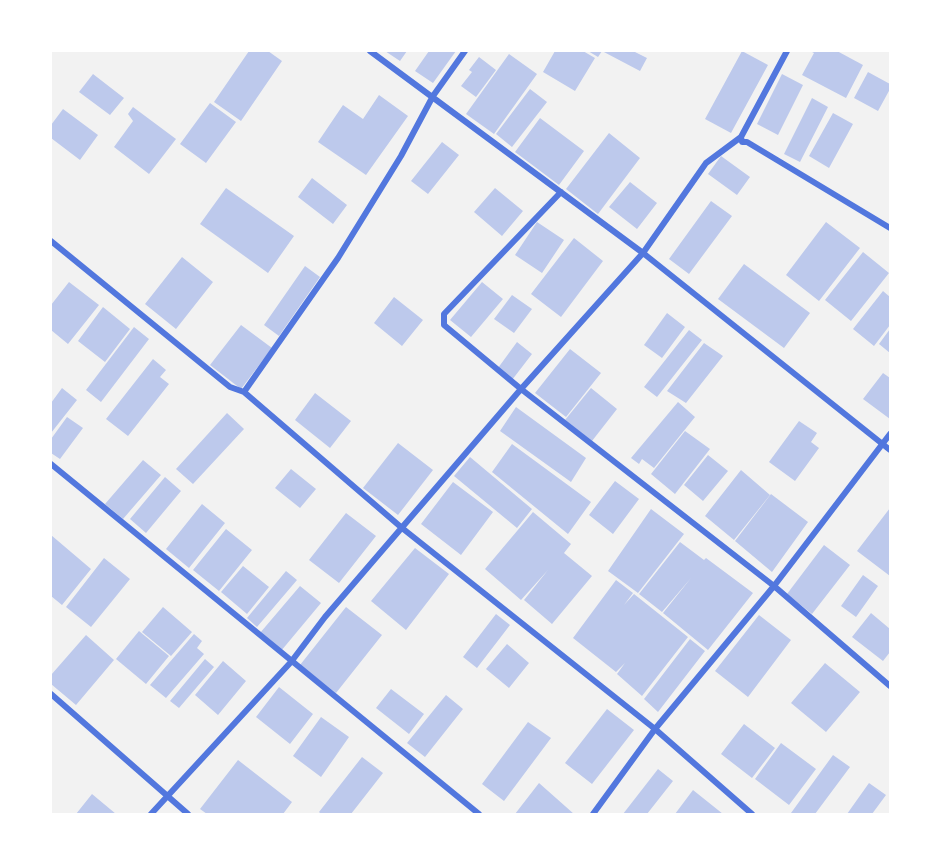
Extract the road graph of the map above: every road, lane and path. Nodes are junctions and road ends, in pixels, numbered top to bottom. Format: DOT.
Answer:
graph roads {
  1 [pos="370,51"];
  2 [pos="465,51"];
  3 [pos="787,51"];
  4 [pos="433,96"];
  5 [pos="741,137"];
  6 [pos="561,192"];
  7 [pos="890,228"];
  8 [pos="51,241"];
  9 [pos="643,253"];
  10 [pos="521,389"];
  11 [pos="244,392"];
  12 [pos="890,434"];
  13 [pos="881,444"];
  14 [pos="890,450"];
  15 [pos="51,464"];
  16 [pos="402,528"];
  17 [pos="774,586"];
  18 [pos="291,662"];
  19 [pos="890,686"];
  20 [pos="51,694"];
  21 [pos="655,729"];
  22 [pos="166,797"];
  23 [pos="151,814"];
  24 [pos="188,814"];
  25 [pos="479,814"];
  26 [pos="593,814"];
  27 [pos="752,814"];
  1 -- 4 [label="street"];
  2 -- 4 [label="street"];
  3 -- 5 [label="street"];
  4 -- 6 [label="street"];
  4 -- 11 [label="street"];
  5 -- 7 [label="street"];
  5 -- 9 [label="street"];
  6 -- 9 [label="street"];
  6 -- 10 [label="street"];
  8 -- 11 [label="street"];
  9 -- 10 [label="street"];
  9 -- 13 [label="street"];
  10 -- 16 [label="street"];
  10 -- 17 [label="street"];
  11 -- 16 [label="street"];
  12 -- 13 [label="street"];
  13 -- 14 [label="street"];
  13 -- 17 [label="street"];
  15 -- 18 [label="street"];
  16 -- 18 [label="street"];
  16 -- 21 [label="street"];
  17 -- 19 [label="street"];
  17 -- 21 [label="street"];
  18 -- 22 [label="street"];
  18 -- 25 [label="street"];
  20 -- 22 [label="street"];
  21 -- 26 [label="street"];
  21 -- 27 [label="street"];
  22 -- 23 [label="street"];
  22 -- 24 [label="street"];
}
